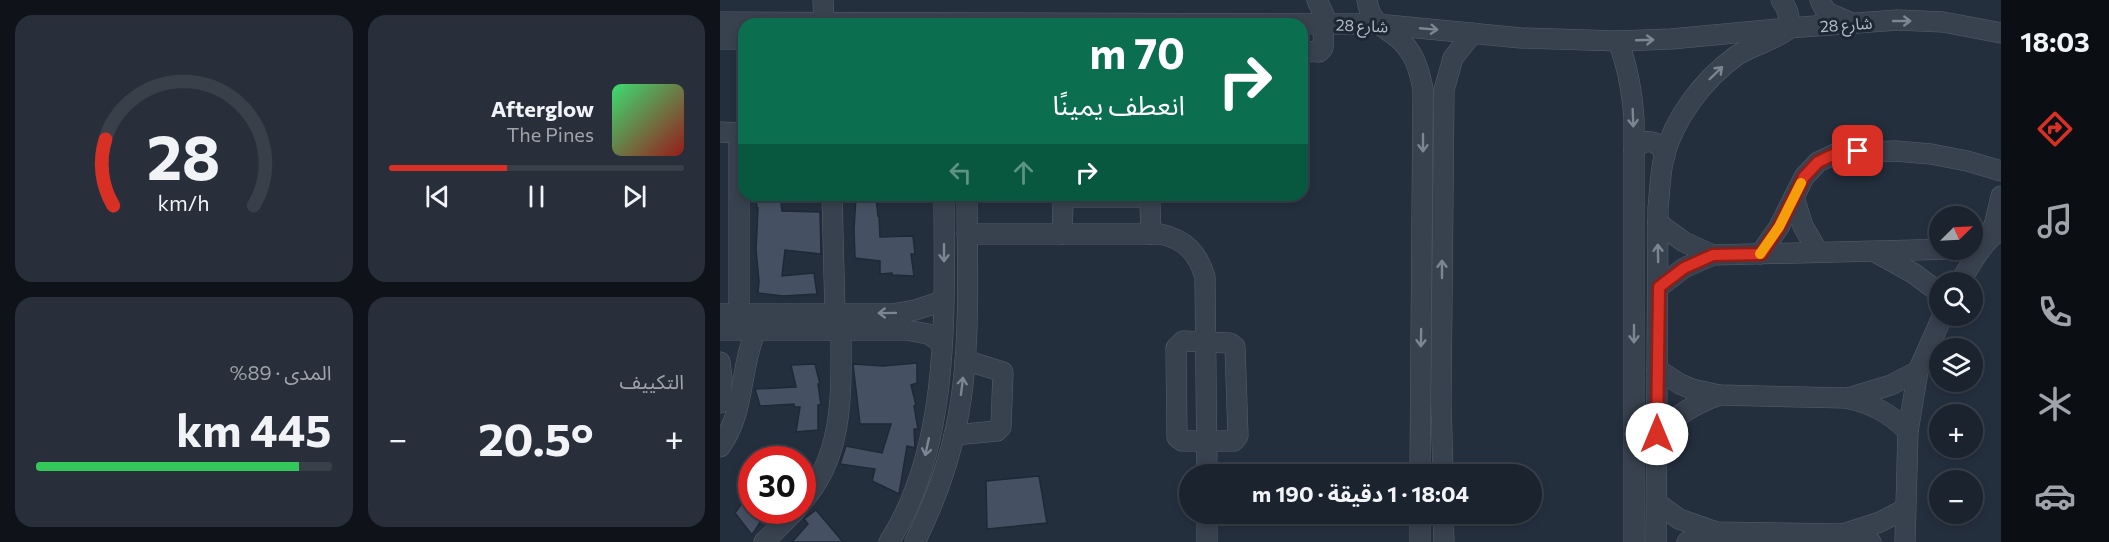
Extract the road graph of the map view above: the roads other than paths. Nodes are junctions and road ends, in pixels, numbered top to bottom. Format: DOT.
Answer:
graph roads {
  1 [pos="823,0"];
  2 [pos="1317,0"];
  3 [pos="1367,0"];
  4 [pos="1780,0"];
  5 [pos="1820,0"];
  6 [pos="822,18"];
  7 [pos="720,22"];
  8 [pos="738,22"];
  9 [pos="1308,24"];
  10 [pos="1325,24"];
  11 [pos="1377,24"];
  12 [pos="1852,24"];
  13 [pos="1788,28"];
  14 [pos="1473,33"];
  15 [pos="2001,33"];
  16 [pos="720,39"];
  17 [pos="738,39"];
  18 [pos="1618,41"];
  19 [pos="1308,51"];
  20 [pos="1423,104"];
  21 [pos="1443,105"];
  22 [pos="734,133"];
  23 [pos="1634,149"];
  24 [pos="1665,156"];
  25 [pos="2001,171"];
  26 [pos="2001,196"];
  27 [pos="1794,197"];
  28 [pos="832,201"];
  29 [pos="944,201"];
  30 [pos="968,201"];
  31 [pos="1065,201"];
  32 [pos="1147,201"];
  33 [pos="729,221"];
  34 [pos="1658,222"];
  35 [pos="967,234"];
  36 [pos="1062,234"];
  37 [pos="1151,234"];
  38 [pos="1986,241"];
  39 [pos="1929,250"];
  40 [pos="1873,251"];
  41 [pos="1818,252"];
  42 [pos="1761,254"];
  43 [pos="1713,255"];
  44 [pos="1966,272"];
  45 [pos="1929,285"];
  46 [pos="1659,287"];
  47 [pos="943,301"];
  48 [pos="729,314"];
  49 [pos="838,322"];
  50 [pos="1938,326"];
  51 [pos="720,330"];
  52 [pos="756,330"];
  53 [pos="1207,342"];
  54 [pos="942,343"];
  55 [pos="965,360"];
  56 [pos="720,362"];
  57 [pos="1657,369"];
  58 [pos="1918,370"];
  59 [pos="1719,396"];
  60 [pos="1846,398"];
  61 [pos="1421,400"];
  62 [pos="1441,401"];
  63 [pos="727,402"];
  64 [pos="1908,431"];
  65 [pos="1657,434"];
  66 [pos="954,435"];
  67 [pos="1207,442"];
  68 [pos="720,447"];
  69 [pos="1207,464"];
  70 [pos="1420,464"];
  71 [pos="1443,464"];
  72 [pos="816,484"];
  73 [pos="1657,504"];
  74 [pos="1905,509"];
  75 [pos="782,524"];
  76 [pos="1208,524"];
  77 [pos="1420,524"];
  78 [pos="1443,524"];
  79 [pos="1716,532"];
  80 [pos="1752,537"];
  81 [pos="1834,537"];
  82 [pos="764,542"];
  83 [pos="889,542"];
  84 [pos="915,542"];
  85 [pos="1208,542"];
  86 [pos="1420,542"];
  87 [pos="1444,542"];
  88 [pos="1634,542"];
  89 [pos="1656,542"];
  90 [pos="1687,542"];
  91 [pos="1871,542"];
  92 [pos="1905,542"];
  1 -- 6 [label="street"];
  2 -- 10 [label="street"];
  3 -- 11 [label="street"];
  4 -- 13 [label="street"];
  5 -- 12 [label="street"];
  7 -- 8 [label="street, شارع 28"];
  9 -- 10 [label="street, شارع 28"];
  10 -- 11 [label="street, شارع 28"];
  10 -- 19 [label="street"];
  11 -- 14 [label="street, شارع 28, one-way"];
  11 -- 20 [label="street"];
  12 -- 13 [label="street, شارع 28"];
  12 -- 15 [label="street, شارع 28, one-way"];
  18 -- 13 [label="street, شارع 28, one-way"];
  24 -- 13 [label="street, one-way"];
  14 -- 18 [label="street, شارع 28"];
  14 -- 21 [label="street"];
  16 -- 17 [label="street"];
  18 -- 23 [label="street, one-way"];
  20 -- 21 [label="street"];
  20 -- 61 [label="street, one-way"];
  62 -- 21 [label="street, one-way"];
  22 -- 33 [label="street"];
  23 -- 24 [label="street"];
  23 -- 88 [label="street, one-way"];
  24 -- 34 [label="street"];
  25 -- 27 [label="street"];
  26 -- 38 [label="street"];
  27 -- 41 [label="street"];
  27 -- 42 [label="street"];
  28 -- 49 [label="street"];
  29 -- 47 [label="street, one-way"];
  30 -- 35 [label="street"];
  31 -- 36 [label="street"];
  32 -- 37 [label="street"];
  33 -- 48 [label="street"];
  34 -- 43 [label="street"];
  46 -- 34 [label="street, one-way"];
  35 -- 36 [label="street"];
  35 -- 55 [label="street"];
  36 -- 37 [label="street"];
  37 -- 53 [label="street"];
  38 -- 44 [label="street"];
  39 -- 40 [label="street"];
  40 -- 41 [label="street"];
  40 -- 45 [label="street"];
  41 -- 42 [label="street"];
  42 -- 43 [label="street"];
  43 -- 46 [label="street"];
  46 -- 57 [label="street"];
  47 -- 49 [label="street, one-way"];
  47 -- 54 [label="street"];
  48 -- 49 [label="street"];
  49 -- 52 [label="street"];
  49 -- 54 [label="street"];
  49 -- 72 [label="street"];
  50 -- 58 [label="street"];
  51 -- 52 [label="street"];
  52 -- 63 [label="street"];
  53 -- 67 [label="street"];
  53 -- 67 [label="street"];
  53 -- 67 [label="street"];
  54 -- 83 [label="street, one-way"];
  66 -- 55 [label="street, one-way"];
  55 -- 66 [label="street"];
  56 -- 63 [label="street"];
  57 -- 59 [label="street"];
  57 -- 65 [label="street"];
  58 -- 60 [label="street"];
  58 -- 64 [label="street"];
  59 -- 60 [label="street"];
  59 -- 65 [label="street"];
  60 -- 64 [label="street"];
  61 -- 62 [label="street"];
  61 -- 70 [label="street"];
  62 -- 71 [label="street"];
  63 -- 68 [label="street"];
  64 -- 74 [label="street"];
  65 -- 73 [label="street"];
  66 -- 84 [label="street"];
  67 -- 69 [label="street"];
  73 -- 79 [label="street"];
  73 -- 89 [label="street"];
  74 -- 81 [label="street"];
  74 -- 92 [label="street"];
  75 -- 82 [label="street"];
  76 -- 85 [label="street"];
  77 -- 86 [label="street"];
  78 -- 87 [label="street"];
  79 -- 80 [label="street"];
  79 -- 90 [label="street"];
  80 -- 81 [label="street"];
  81 -- 91 [label="street"];
}
